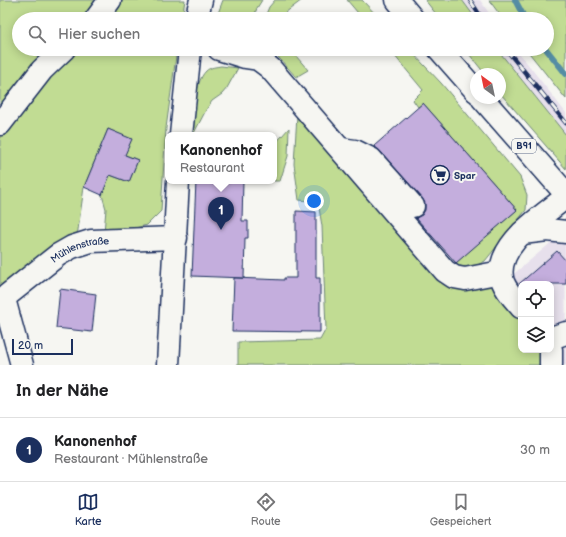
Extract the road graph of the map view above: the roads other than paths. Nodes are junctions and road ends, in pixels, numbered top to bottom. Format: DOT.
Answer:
graph roads {
  1 [pos="110,0"];
  2 [pos="202,0"];
  3 [pos="397,0"];
  4 [pos="101,12"];
  5 [pos="198,12"];
  6 [pos="407,12"];
  7 [pos="57,56"];
  8 [pos="189,56"];
  9 [pos="242,56"];
  10 [pos="445,56"];
  11 [pos="470,84"];
  12 [pos="487,104"];
  13 [pos="0,124"];
  14 [pos="181,132"];
  15 [pos="341,149"];
  16 [pos="178,184"];
  17 [pos="566,194"];
  18 [pos="566,197"];
  19 [pos="413,206"];
  20 [pos="566,232"];
  21 [pos="522,233"];
  22 [pos="176,238"];
  23 [pos="502,272"];
  24 [pos="2,300"];
  25 [pos="518,304"];
  26 [pos="566,333"];
  27 [pos="554,337"];
  28 [pos="550,353"];
  29 [pos="22,365"];
  30 [pos="168,365"];
  31 [pos="551,365"];
  1 -- 4 [label="main road"];
  2 -- 5 [label="main road"];
  3 -- 6 [label="main road"];
  7 -- 13 [label="main road"];
  8 -- 14 [label="main road"];
  9 -- 15 [label="main road"];
  10 -- 11 [label="main road"];
  12 -- 17 [label="main road, B91"];
  15 -- 19 [label="main road"];
  15 -- 23 [label="main road"];
  16 -- 22 [label="main road"];
  18 -- 21 [label="main road"];
  20 -- 21 [label="main road"];
  21 -- 23 [label="main road"];
  22 -- 24 [label="main road, Mühlenstraße"];
  22 -- 30 [label="main road"];
  23 -- 25 [label="main road"];
  24 -- 29 [label="main road"];
  26 -- 27 [label="main road"];
  28 -- 31 [label="main road"];
}
